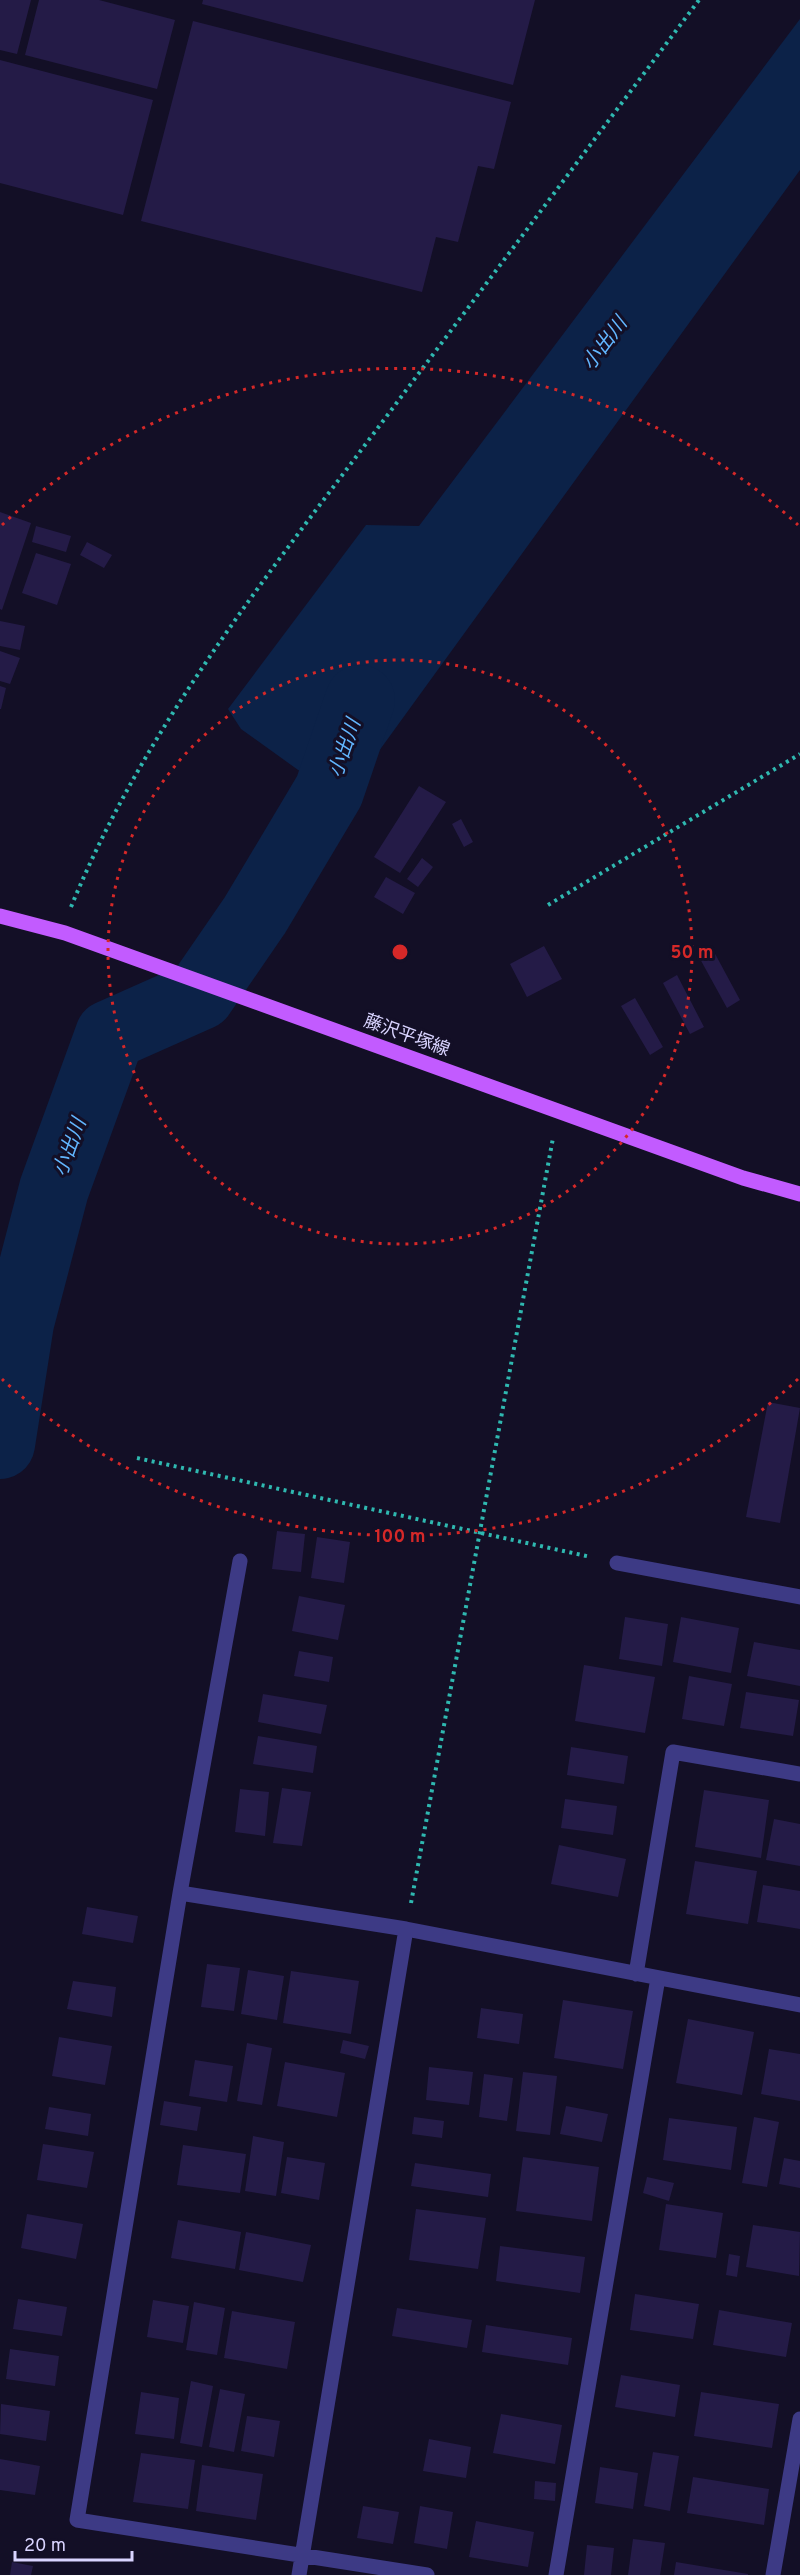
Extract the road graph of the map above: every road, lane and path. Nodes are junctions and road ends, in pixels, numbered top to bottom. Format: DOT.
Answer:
graph roads {
  1 [pos="699,0"];
  2 [pos="800,754"];
  3 [pos="548,905"];
  4 [pos="69,912"];
  5 [pos="0,916"];
  6 [pos="558,1110"];
  7 [pos="800,1194"];
  8 [pos="137,1458"];
  9 [pos="478,1533"];
  10 [pos="240,1562"];
  11 [pos="617,1563"];
  12 [pos="800,1597"];
  13 [pos="800,1774"];
  14 [pos="180,1893"];
  15 [pos="406,1929"];
  16 [pos="636,1974"];
  17 [pos="658,1978"];
  18 [pos="800,2005"];
  19 [pos="800,2419"];
  20 [pos="302,2554"];
  21 [pos="298,2575"];
  22 [pos="427,2575"];
  23 [pos="556,2575"];
  24 [pos="773,2575"];
  1 -- 4 [label="path"];
  2 -- 3 [label="path"];
  5 -- 6 [label="main road, 藤沢平塚線"];
  6 -- 7 [label="main road, 藤沢平塚線"];
  6 -- 9 [label="path"];
  8 -- 9 [label="path"];
  9 -- 11 [label="path"];
  9 -- 15 [label="path"];
  10 -- 14 [label="street"];
  11 -- 12 [label="street"];
  13 -- 16 [label="street"];
  14 -- 15 [label="street"];
  14 -- 20 [label="street"];
  15 -- 16 [label="street"];
  15 -- 20 [label="street"];
  16 -- 17 [label="street"];
  17 -- 18 [label="street"];
  17 -- 23 [label="street"];
  19 -- 24 [label="street"];
  20 -- 21 [label="street"];
  20 -- 22 [label="street"];
}
